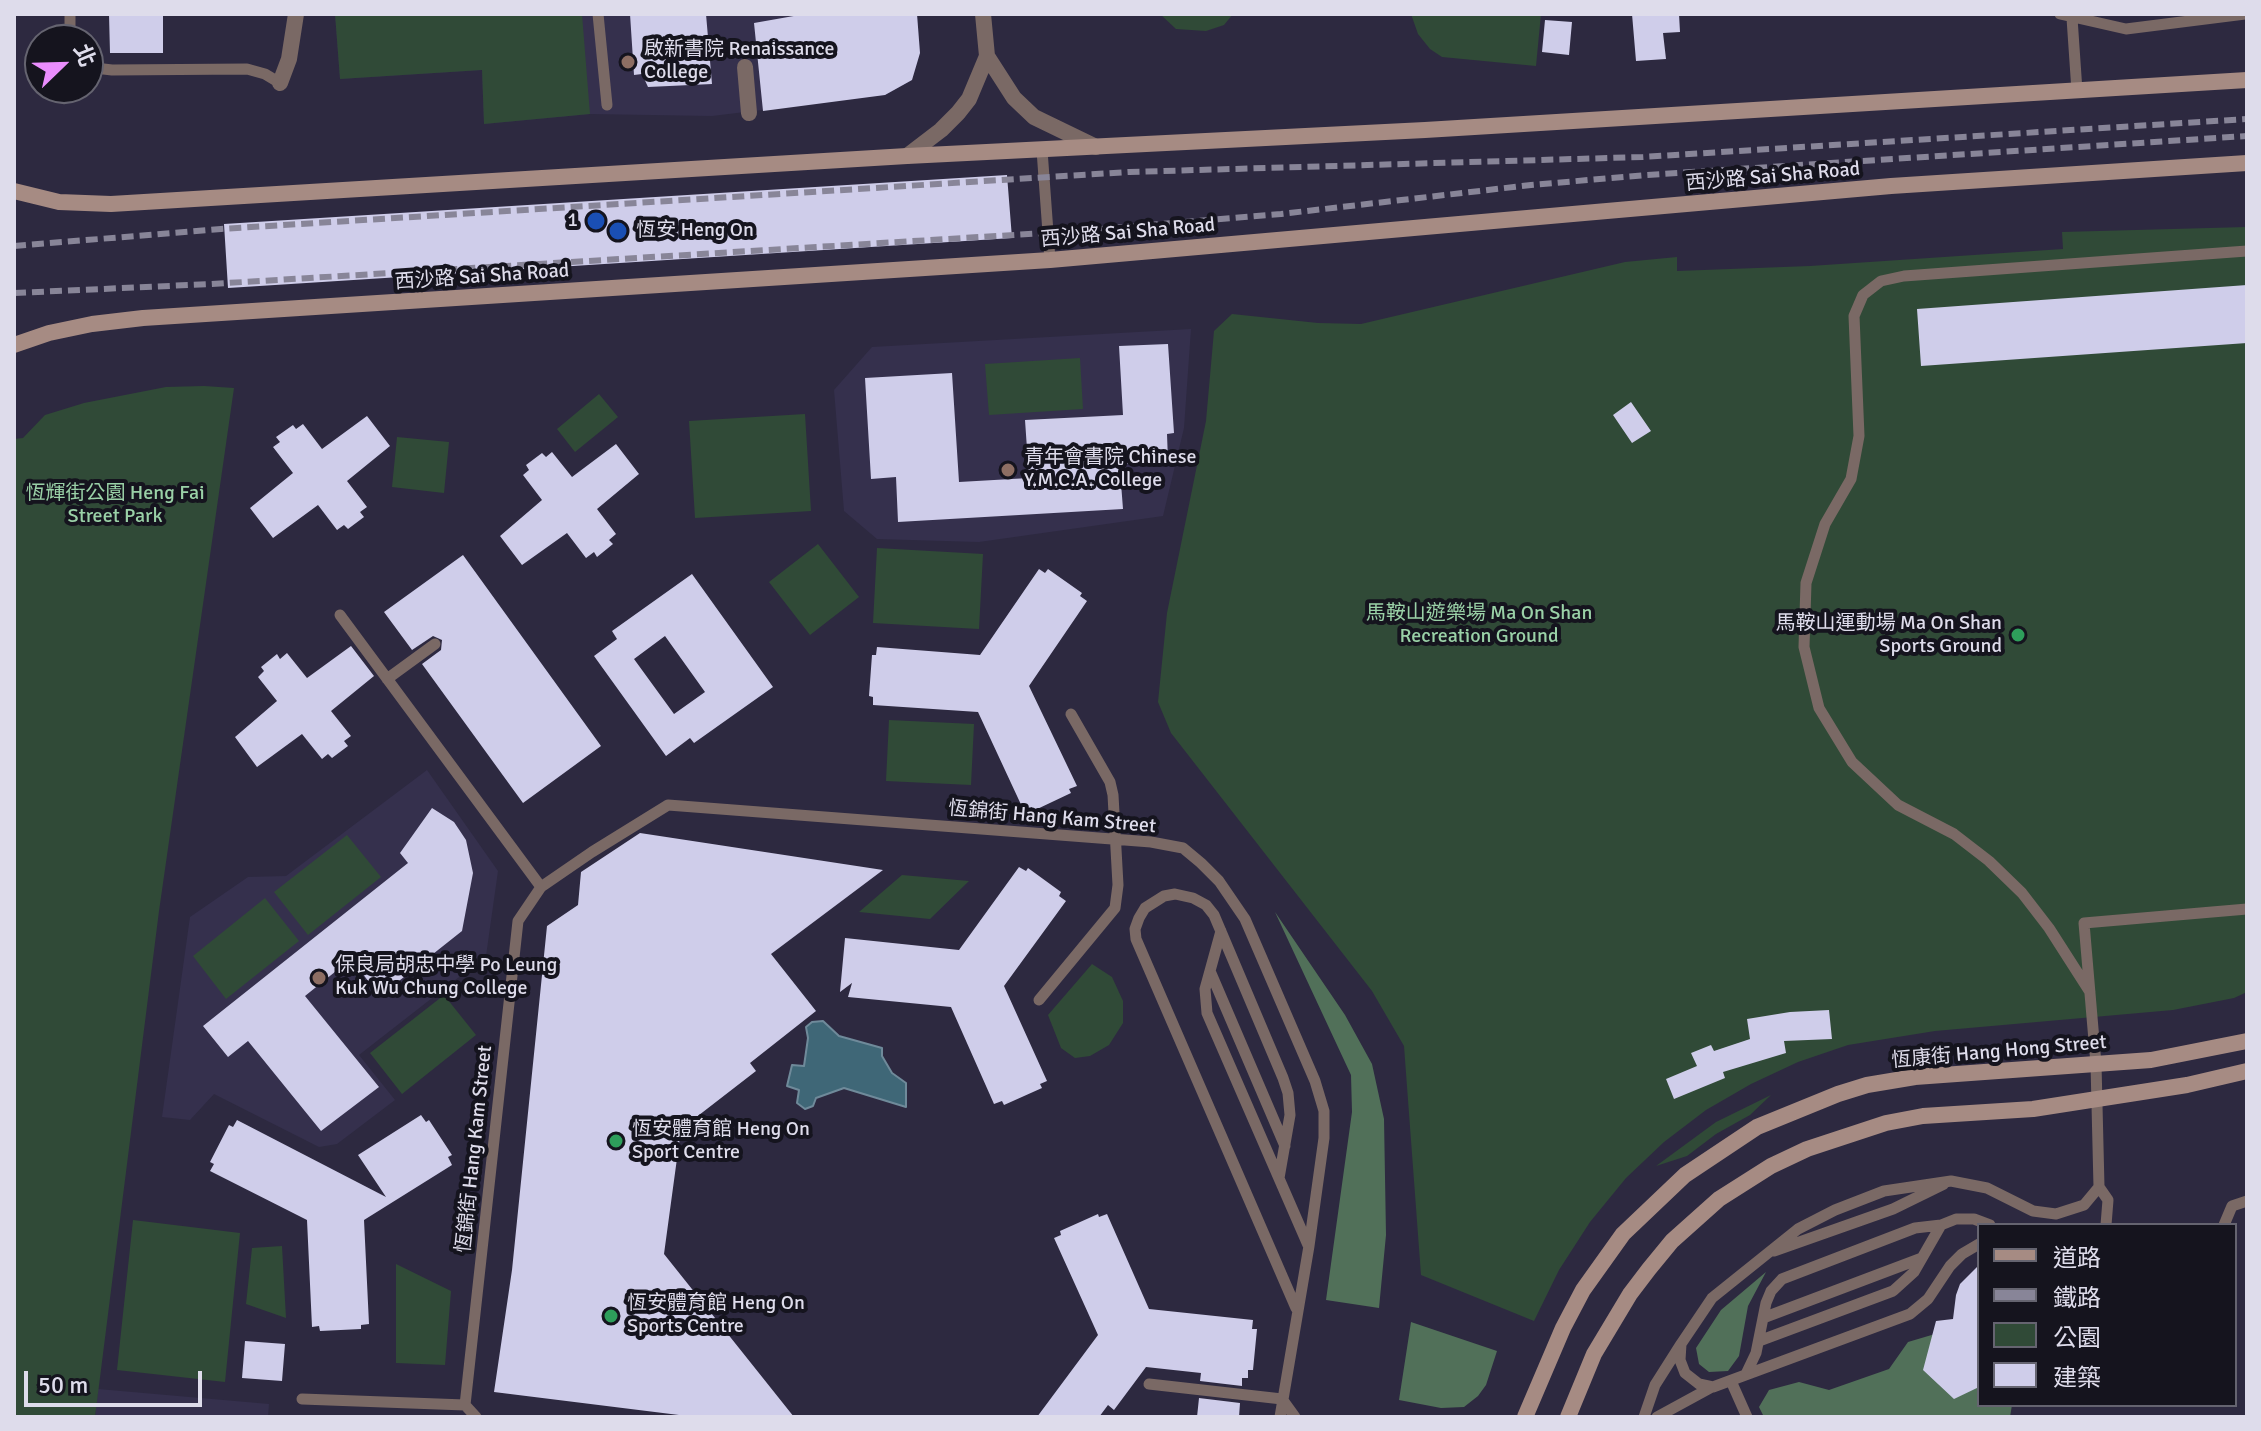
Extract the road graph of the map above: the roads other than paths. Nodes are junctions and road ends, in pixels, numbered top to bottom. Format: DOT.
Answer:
graph roads {
  1 [pos="296,14"];
  2 [pos="598,14"];
  3 [pos="983,14"];
  4 [pos="2245,14"];
  5 [pos="2066,16"];
  6 [pos="987,56"];
  7 [pos="745,67"];
  8 [pos="104,69"];
  9 [pos="2247,80"];
  10 [pos="280,83"];
  11 [pos="2077,91"];
  12 [pos="607,105"];
  13 [pos="749,113"];
  14 [pos="1096,147"];
  15 [pos="1042,150"];
  16 [pos="907,156"];
  17 [pos="2247,163"];
  18 [pos="14,191"];
  19 [pos="2247,251"];
  20 [pos="1050,260"];
  21 [pos="14,345"];
  22 [pos="340,615"];
  23 [pos="435,644"];
  24 [pos="387,679"];
  25 [pos="1071,714"];
  26 [pos="1115,840"];
  27 [pos="541,887"];
  28 [pos="2247,909"];
  29 [pos="1221,931"];
  30 [pos="1210,970"];
  31 [pos="2090,992"];
  32 [pos="1039,1000"];
  33 [pos="2247,1041"];
  34 [pos="2096,1064"];
  35 [pos="2247,1071"];
  36 [pos="2098,1097"];
  37 [pos="1285,1146"];
  38 [pos="1279,1178"];
  39 [pos="1951,1181"];
  40 [pos="2099,1187"];
  41 [pos="2247,1201"];
  42 [pos="1985,1223"];
  43 [pos="2106,1223"];
  44 [pos="2225,1223"];
  45 [pos="1941,1225"];
  46 [pos="1977,1245"];
  47 [pos="1309,1246"];
  48 [pos="1766,1254"];
  49 [pos="1922,1258"];
  50 [pos="1296,1308"];
  51 [pos="1763,1318"];
  52 [pos="1759,1341"];
  53 [pos="1681,1344"];
  54 [pos="1746,1374"];
  55 [pos="1731,1381"];
  56 [pos="1149,1384"];
  57 [pos="1713,1387"];
  58 [pos="302,1399"];
  59 [pos="1282,1399"];
  60 [pos="465,1405"];
  61 [pos="476,1417"];
  62 [pos="1280,1417"];
  63 [pos="1295,1417"];
  64 [pos="1525,1417"];
  65 [pos="1568,1417"];
  66 [pos="1644,1417"];
  67 [pos="1657,1417"];
  68 [pos="1747,1417"];
  1 -- 10 [label="street"];
  2 -- 12 [label="lane"];
  3 -- 6 [label="street"];
  4 -- 5 [label="lane"];
  5 -- 11 [label="lane"];
  6 -- 14 [label="street"];
  6 -- 16 [label="street"];
  7 -- 13 [label="street"];
  8 -- 10 [label="lane"];
  9 -- 11 [label="main road"];
  11 -- 14 [label="main road"];
  14 -- 15 [label="main road"];
  15 -- 16 [label="main road"];
  15 -- 20 [label="lane"];
  16 -- 18 [label="main road"];
  17 -- 20 [label="main road, 西沙路 Sai Sha Road"];
  19 -- 31 [label="lane"];
  20 -- 21 [label="main road, 西沙路 Sai Sha Road"];
  22 -- 24 [label="lane"];
  23 -- 24 [label="lane"];
  24 -- 27 [label="lane"];
  25 -- 26 [label="lane"];
  26 -- 27 [label="lane, 恆錦街 Hang Kam Street"];
  26 -- 32 [label="lane"];
  26 -- 47 [label="lane, 恆錦街 Hang Kam Street"];
  27 -- 60 [label="lane, 恆錦街 Hang Kam Street"];
  28 -- 31 [label="lane"];
  29 -- 30 [label="lane"];
  29 -- 37 [label="lane"];
  29 -- 50 [label="lane"];
  30 -- 37 [label="lane"];
  30 -- 38 [label="lane"];
  31 -- 34 [label="lane"];
  33 -- 34 [label="main road, 恆康街 Hang Hong Street"];
  34 -- 36 [label="lane"];
  34 -- 64 [label="main road, 恆康街 Hang Hong Street"];
  35 -- 36 [label="main road"];
  36 -- 40 [label="lane"];
  36 -- 65 [label="main road"];
  37 -- 38 [label="lane"];
  38 -- 47 [label="lane"];
  39 -- 40 [label="lane"];
  39 -- 48 [label="lane"];
  39 -- 48 [label="lane"];
  40 -- 43 [label="lane"];
  41 -- 44 [label="lane"];
  42 -- 45 [label="lane"];
  45 -- 49 [label="lane"];
  45 -- 51 [label="lane"];
  46 -- 54 [label="lane"];
  47 -- 50 [label="lane, 恆錦街 Hang Kam Street"];
  48 -- 53 [label="lane"];
  49 -- 51 [label="lane"];
  49 -- 52 [label="lane"];
  50 -- 59 [label="lane, 恆錦街 Hang Kam Street"];
  51 -- 52 [label="lane"];
  52 -- 54 [label="lane"];
  53 -- 57 [label="lane"];
  53 -- 66 [label="lane"];
  54 -- 55 [label="lane"];
  55 -- 57 [label="lane"];
  55 -- 68 [label="lane"];
  56 -- 59 [label="lane"];
  57 -- 67 [label="lane"];
  58 -- 60 [label="lane"];
  59 -- 62 [label="lane, 恆錦街 Hang Kam Street"];
  59 -- 63 [label="lane"];
  60 -- 61 [label="lane"];
}
